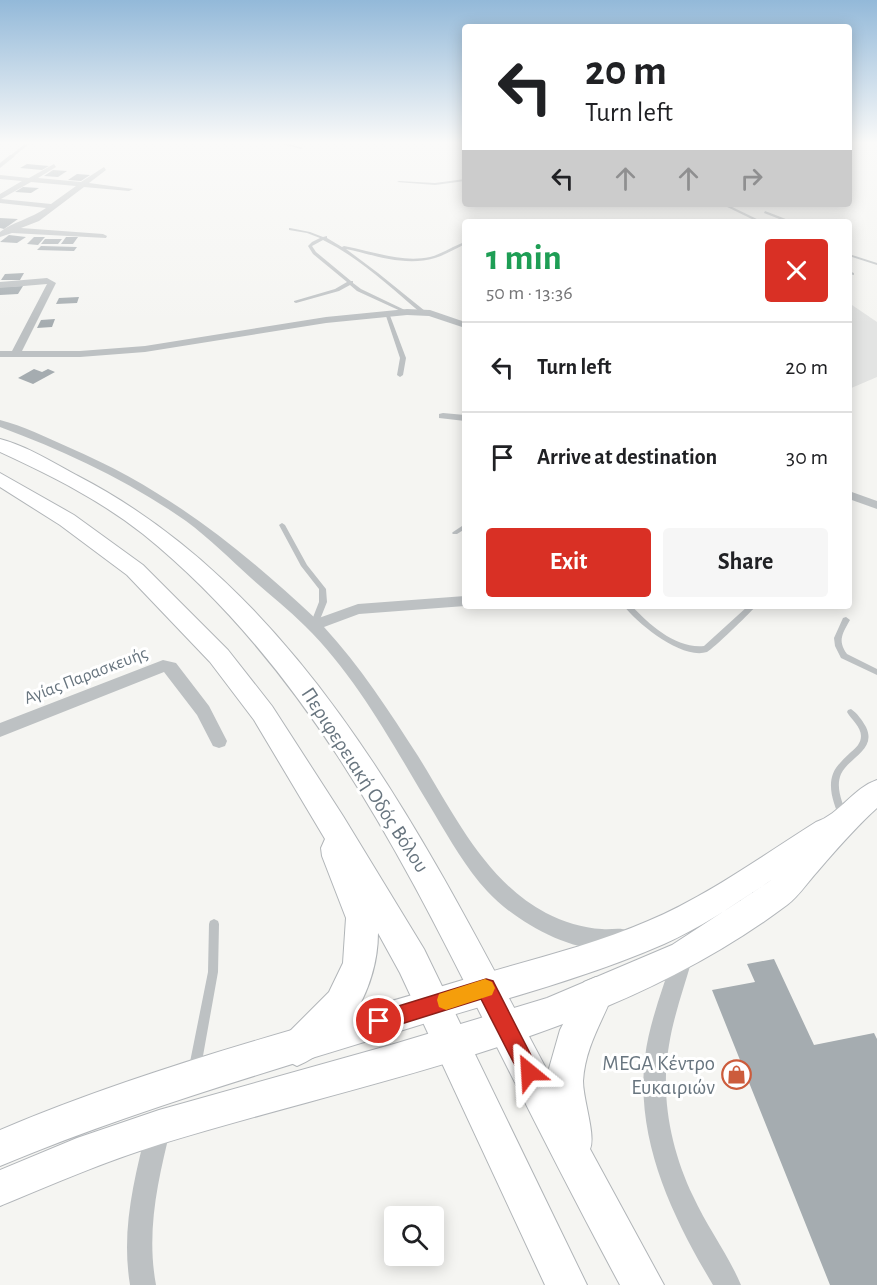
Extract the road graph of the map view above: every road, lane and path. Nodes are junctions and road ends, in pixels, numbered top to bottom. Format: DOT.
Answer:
graph roads {
  1 [pos="35,204"];
  2 [pos="53,204"];
  3 [pos="50,206"];
  4 [pos="729,207"];
  5 [pos="765,212"];
  6 [pos="755,219"];
  7 [pos="782,219"];
  8 [pos="290,229"];
  9 [pos="2,232"];
  10 [pos="103,236"];
  11 [pos="326,237"];
  12 [pos="462,244"];
  13 [pos="342,247"];
  14 [pos="852,256"];
  15 [pos="877,264"];
  16 [pos="351,282"];
  17 [pos="0,285"];
  18 [pos="296,302"];
  19 [pos="407,312"];
  20 [pos="423,312"];
  21 [pos="387,314"];
  22 [pos="462,324"];
  23 [pos="1,354"];
  24 [pos="15,354"];
  25 [pos="400,375"];
  26 [pos="443,416"];
  27 [pos="462,418"];
  28 [pos="0,423"];
  29 [pos="0,446"];
  30 [pos="0,479"];
  31 [pos="852,498"];
  32 [pos="877,505"];
  33 [pos="282,525"];
  34 [pos="462,528"];
  35 [pos="455,533"];
  36 [pos="462,601"];
  37 [pos="631,609"];
  38 [pos="749,609"];
  39 [pos="846,620"];
  40 [pos="314,626"];
  41 [pos="877,672"];
  42 [pos="851,712"];
  43 [pos="0,730"];
  44 [pos="219,741"];
  45 [pos="877,791"];
  46 [pos="845,820"];
  47 [pos="333,825"];
  48 [pos="214,924"];
  49 [pos="655,933"];
  50 [pos="684,956"];
  51 [pos="486,988"];
  52 [pos="596,994"];
  53 [pos="433,1004"];
  54 [pos="506,1027"];
  55 [pos="452,1044"];
  56 [pos="297,1048"];
  57 [pos="193,1078"];
  58 [pos="159,1127"];
  59 [pos="0,1148"];
  60 [pos="584,1179"];
  61 [pos="0,1188"];
  62 [pos="143,1285"];
  63 [pos="566,1285"];
  64 [pos="643,1285"];
  65 [pos="728,1285"];
  1 -- 3 [label="street"];
  2 -- 3 [label="street"];
  3 -- 9 [label="street"];
  4 -- 6 [label="lane"];
  5 -- 7 [label="lane"];
  8 -- 11 [label="lane"];
  9 -- 10 [label="street"];
  11 -- 13 [label="lane"];
  11 -- 16 [label="lane"];
  12 -- 13 [label="lane"];
  13 -- 20 [label="lane"];
  14 -- 15 [label="lane"];
  16 -- 18 [label="lane"];
  16 -- 19 [label="lane"];
  17 -- 24 [label="street"];
  19 -- 20 [label="street"];
  19 -- 21 [label="street"];
  20 -- 22 [label="street"];
  21 -- 24 [label="street"];
  21 -- 25 [label="lane"];
  23 -- 24 [label="street"];
  26 -- 27 [label="street"];
  28 -- 40 [label="street"];
  29 -- 51 [label="main road, Περιφερειακή Οδός Βόλου"];
  30 -- 47 [label="main road"];
  31 -- 32 [label="street"];
  33 -- 40 [label="lane"];
  34 -- 35 [label="lane"];
  36 -- 40 [label="street"];
  37 -- 38 [label="lane"];
  39 -- 41 [label="lane"];
  40 -- 49 [label="street"];
  42 -- 46 [label="lane"];
  43 -- 44 [label="street, Αγίας Παρασκευής"];
  45 -- 46 [label="street"];
  46 -- 49 [label="street"];
  46 -- 50 [label="street"];
  47 -- 53 [label="main road"];
  47 -- 56 [label="main road"];
  48 -- 57 [label="lane"];
  49 -- 51 [label="street"];
  50 -- 52 [label="street"];
  50 -- 65 [label="street"];
  51 -- 53 [label="street"];
  51 -- 54 [label="main road, Περιφερειακή Οδός Βόλου"];
  52 -- 54 [label="street"];
  52 -- 60 [label="main road"];
  53 -- 55 [label="main road"];
  53 -- 56 [label="street"];
  54 -- 55 [label="street"];
  54 -- 60 [label="main road, Περιφερειακή Οδός Βόλου"];
  55 -- 58 [label="street"];
  55 -- 63 [label="main road"];
  56 -- 57 [label="street"];
  57 -- 59 [label="street"];
  58 -- 61 [label="street"];
  58 -- 62 [label="street"];
  60 -- 64 [label="main road, Περιφερειακή Οδός Βόλου"];
}
